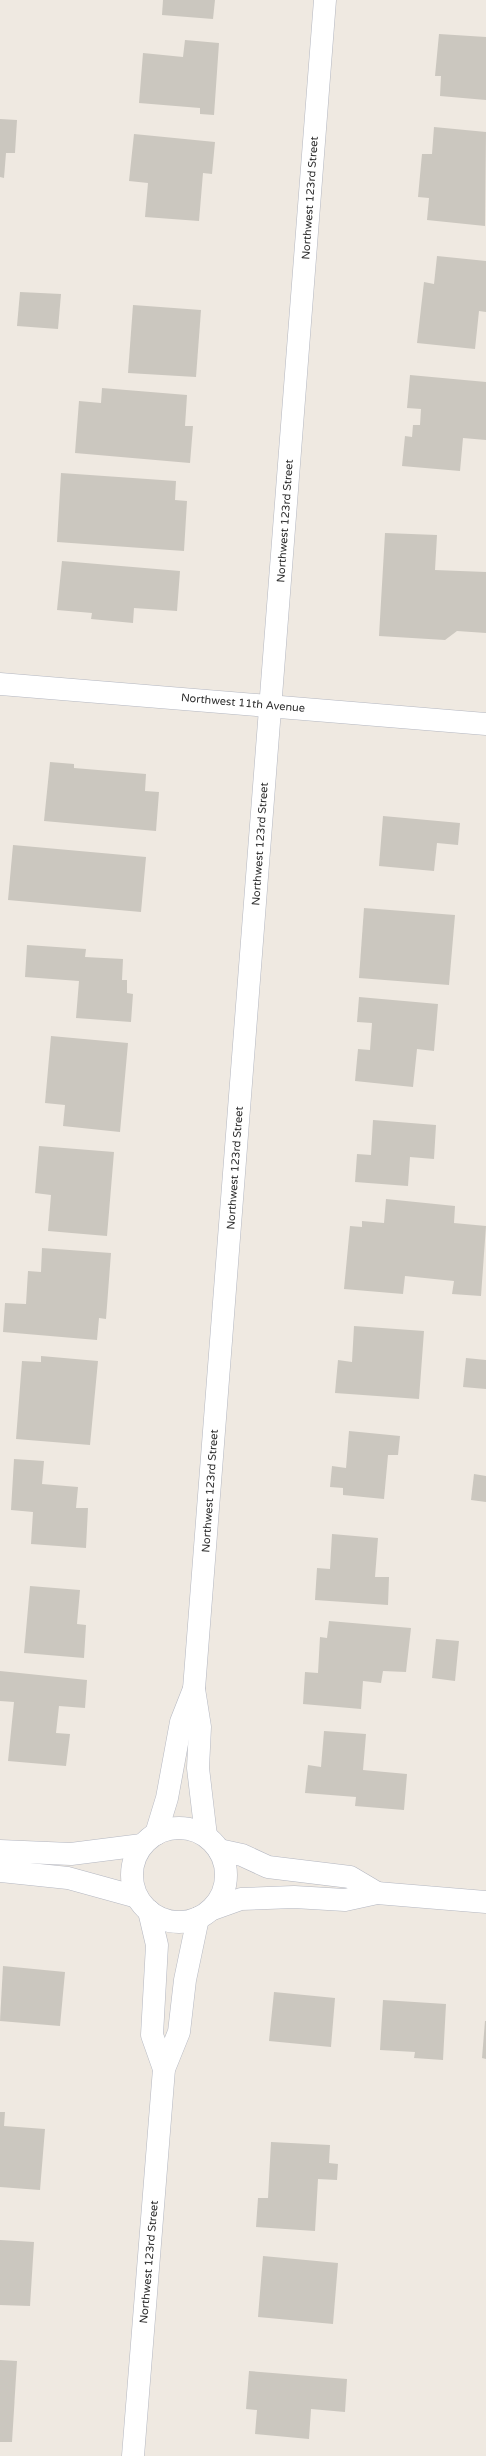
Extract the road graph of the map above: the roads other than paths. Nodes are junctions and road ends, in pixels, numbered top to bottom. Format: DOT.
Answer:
graph roads {
  1 [pos="325,0"];
  2 [pos="0,684"];
  3 [pos="271,705"];
  4 [pos="486,724"];
  5 [pos="194,1689"];
  6 [pos="149,1840"];
  7 [pos="213,1843"];
  8 [pos="0,1852"];
  9 [pos="0,1871"];
  10 [pos="377,1893"];
  11 [pos="486,1902"];
  12 [pos="143,1904"];
  13 [pos="205,1914"];
  14 [pos="164,2069"];
  15 [pos="133,2456"];
  1 -- 3 [label="street, Northwest 123rd Street"];
  2 -- 3 [label="street, Northwest 11th Avenue"];
  3 -- 4 [label="street, Northwest 11th Avenue"];
  3 -- 5 [label="street, Northwest 123rd Street"];
  5 -- 6 [label="street, Northwest 123rd Street"];
  5 -- 7 [label="street, Northwest 123rd Street"];
  6 -- 7 [label="street"];
  6 -- 8 [label="street"];
  6 -- 12 [label="street"];
  7 -- 10 [label="street"];
  7 -- 13 [label="street"];
  9 -- 12 [label="street"];
  10 -- 11 [label="street"];
  10 -- 13 [label="street"];
  12 -- 13 [label="street"];
  12 -- 14 [label="street, Northwest 123rd Street"];
  13 -- 14 [label="street, Northwest 123rd Street"];
  14 -- 15 [label="street, Northwest 123rd Street"];
}
